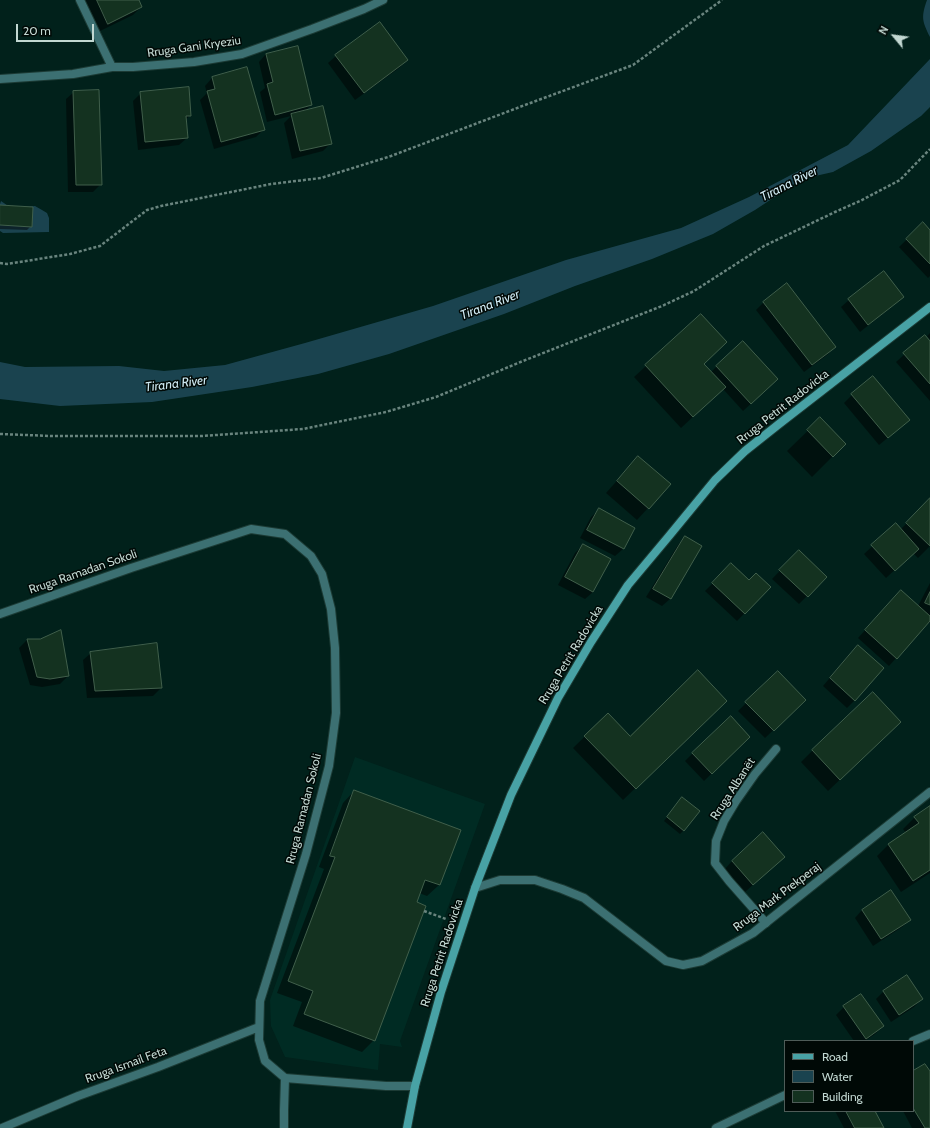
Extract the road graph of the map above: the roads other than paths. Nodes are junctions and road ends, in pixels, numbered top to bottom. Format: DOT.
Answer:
graph roads {
  1 [pos="80,0"];
  2 [pos="383,0"];
  3 [pos="112,67"];
  4 [pos="0,79"];
  5 [pos="930,307"];
  6 [pos="0,614"];
  7 [pos="776,750"];
  8 [pos="930,792"];
  9 [pos="475,888"];
  10 [pos="766,923"];
  11 [pos="259,1027"];
  12 [pos="930,1034"];
  13 [pos="914,1041"];
  14 [pos="285,1078"];
  15 [pos="415,1086"];
  16 [pos="784,1095"];
  17 [pos="2,1128"];
  18 [pos="284,1128"];
  19 [pos="407,1128"];
  20 [pos="716,1128"];
  1 -- 3 [label="street"];
  2 -- 3 [label="street, Rruga Gani Kryeziu"];
  3 -- 4 [label="street, Rruga Gani Kryeziu"];
  5 -- 9 [label="main road, Rruga Petrit Radovicka"];
  6 -- 11 [label="street, Rruga Ramadan Sokoli"];
  7 -- 10 [label="street, Rruga Albanët"];
  8 -- 10 [label="street, Rruga Mark Prekperaj"];
  9 -- 10 [label="street, Rruga Mark Prekperaj"];
  9 -- 15 [label="main road, Rruga Petrit Radovicka"];
  11 -- 14 [label="street, Rruga Ramadan Sokoli"];
  11 -- 17 [label="street, Rruga Ismail Feta"];
  12 -- 13 [label="street"];
  14 -- 15 [label="street"];
  14 -- 18 [label="street"];
  15 -- 19 [label="main road, Rruga Petrit Radovicka"];
  16 -- 20 [label="street"];
}
